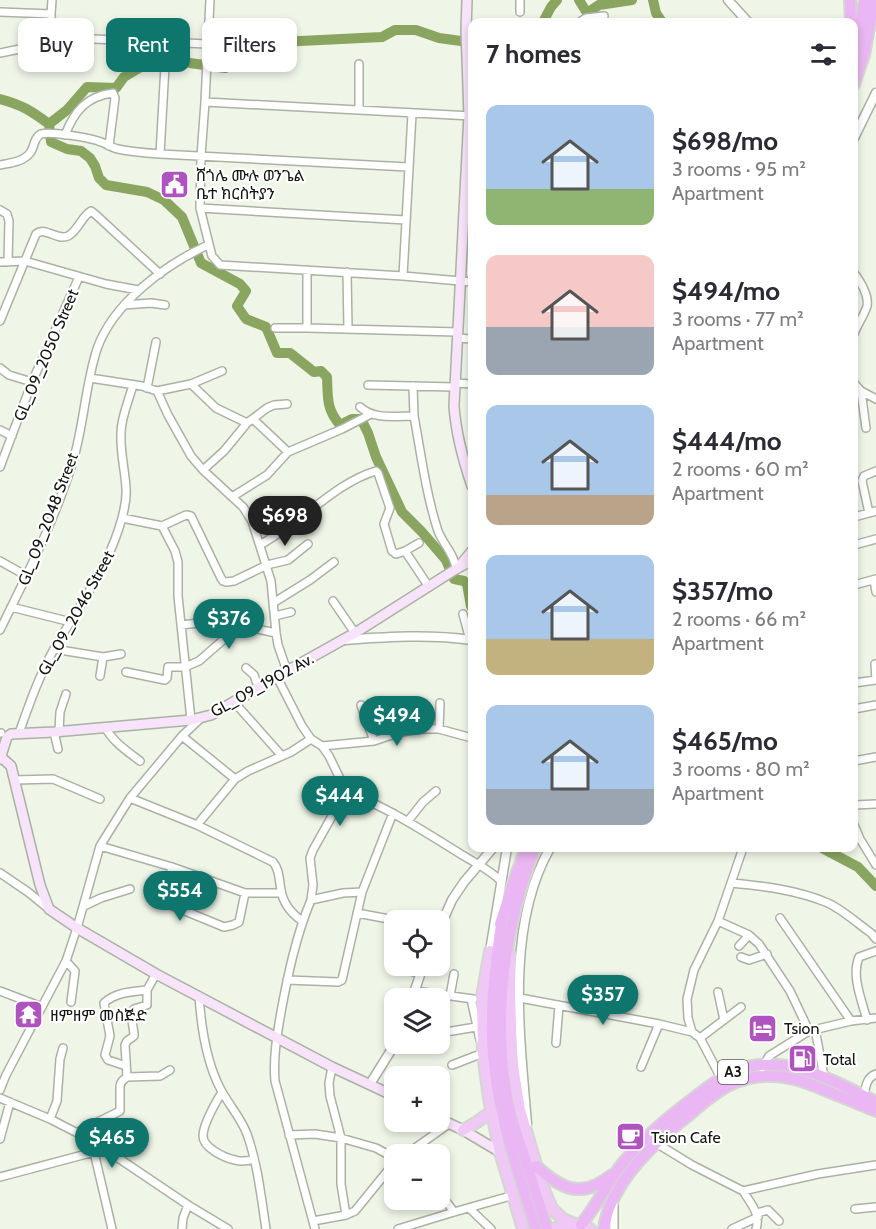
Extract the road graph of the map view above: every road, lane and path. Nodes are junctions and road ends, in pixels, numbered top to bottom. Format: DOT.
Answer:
graph roads {
  1 [pos="52,0"];
  2 [pos="210,0"];
  3 [pos="467,0"];
  4 [pos="520,0"];
  5 [pos="728,0"];
  6 [pos="850,0"];
  7 [pos="866,0"];
  8 [pos="874,0"];
  9 [pos="0,12"];
  10 [pos="520,12"];
  11 [pos="51,14"];
  12 [pos="603,16"];
  13 [pos="51,18"];
  14 [pos="209,18"];
  15 [pos="586,18"];
  16 [pos="744,18"];
  17 [pos="852,18"];
  18 [pos="876,25"];
  19 [pos="94,39"];
  20 [pos="202,44"];
  21 [pos="18,49"];
  22 [pos="0,53"];
  23 [pos="859,53"];
  24 [pos="359,64"];
  25 [pos="468,68"];
  26 [pos="165,72"];
  27 [pos="207,72"];
  28 [pos="876,93"];
  29 [pos="205,102"];
  30 [pos="359,110"];
  31 [pos="412,114"];
  32 [pos="468,116"];
  33 [pos="858,130"];
  34 [pos="61,134"];
  35 [pos="109,146"];
  36 [pos="160,154"];
  37 [pos="201,156"];
  38 [pos="468,161"];
  39 [pos="0,165"];
  40 [pos="408,167"];
  41 [pos="200,208"];
  42 [pos="0,210"];
  43 [pos="406,220"];
  44 [pos="204,247"];
  45 [pos="25,261"];
  46 [pos="4,262"];
  47 [pos="307,270"];
  48 [pos="347,272"];
  49 [pos="160,274"];
  50 [pos="404,276"];
  51 [pos="79,277"];
  52 [pos="460,281"];
  53 [pos="858,281"];
  54 [pos="468,282"];
  55 [pos="138,290"];
  56 [pos="124,305"];
  57 [pos="165,305"];
  58 [pos="0,321"];
  59 [pos="858,326"];
  60 [pos="275,328"];
  61 [pos="307,328"];
  62 [pos="348,329"];
  63 [pos="457,335"];
  64 [pos="468,338"];
  65 [pos="156,342"];
  66 [pos="0,368"];
  67 [pos="222,371"];
  68 [pos="90,378"];
  69 [pos="32,382"];
  70 [pos="191,384"];
  71 [pos="468,384"];
  72 [pos="133,385"];
  73 [pos="369,385"];
  74 [pos="455,385"];
  75 [pos="413,386"];
  76 [pos="147,388"];
  77 [pos="858,388"];
  78 [pos="157,391"];
  79 [pos="861,391"];
  80 [pos="876,399"];
  81 [pos="287,404"];
  82 [pos="360,407"];
  83 [pos="368,416"];
  84 [pos="414,416"];
  85 [pos="250,421"];
  86 [pos="866,428"];
  87 [pos="0,430"];
  88 [pos="12,436"];
  89 [pos="288,452"];
  90 [pos="0,467"];
  91 [pos="203,470"];
  92 [pos="876,471"];
  93 [pos="468,474"];
  94 [pos="232,497"];
  95 [pos="872,512"];
  96 [pos="122,518"];
  97 [pos="162,526"];
  98 [pos="876,539"];
  99 [pos="418,543"];
  100 [pos="308,544"];
  101 [pos="858,544"];
  102 [pos="260,545"];
  103 [pos="405,551"];
  104 [pos="468,555"];
  105 [pos="0,561"];
  106 [pos="334,562"];
  107 [pos="468,562"];
  108 [pos="267,565"];
  109 [pos="452,571"];
  110 [pos="27,576"];
  111 [pos="875,579"];
  112 [pos="858,584"];
  113 [pos="429,587"];
  114 [pos="876,592"];
  115 [pos="333,601"];
  116 [pos="273,603"];
  117 [pos="11,607"];
  118 [pos="291,612"];
  119 [pos="463,614"];
  120 [pos="275,616"];
  121 [pos="251,617"];
  122 [pos="71,622"];
  123 [pos="199,623"];
  124 [pos="1,625"];
  125 [pos="181,625"];
  126 [pos="248,627"];
  127 [pos="468,630"];
  128 [pos="276,633"];
  129 [pos="355,633"];
  130 [pos="343,640"];
  131 [pos="468,640"];
  132 [pos="54,649"];
  133 [pos="121,654"];
  134 [pos="103,657"];
  135 [pos="875,663"];
  136 [pos="185,667"];
  137 [pos="246,668"];
  138 [pos="287,670"];
  139 [pos="126,672"];
  140 [pos="100,676"];
  141 [pos="277,677"];
  142 [pos="876,680"];
  143 [pos="858,682"];
  144 [pos="258,687"];
  145 [pos="66,694"];
  146 [pos="234,702"];
  147 [pos="440,703"];
  148 [pos="361,705"];
  149 [pos="876,705"];
  150 [pos="858,707"];
  151 [pos="402,715"];
  152 [pos="196,719"];
  153 [pos="105,727"];
  154 [pos="439,729"];
  155 [pos="56,731"];
  156 [pos="401,732"];
  157 [pos="6,733"];
  158 [pos="182,736"];
  159 [pos="468,737"];
  160 [pos="311,739"];
  161 [pos="374,741"];
  162 [pos="322,746"];
  163 [pos="58,749"];
  164 [pos="282,756"];
  165 [pos="876,757"];
  166 [pos="0,758"];
  167 [pos="858,760"];
  168 [pos="140,761"];
  169 [pos="235,779"];
  170 [pos="15,780"];
  171 [pos="346,791"];
  172 [pos="436,791"];
  173 [pos="130,798"];
  174 [pos="100,799"];
  175 [pos="876,804"];
  176 [pos="858,806"];
  177 [pos="393,813"];
  178 [pos="408,821"];
  179 [pos="197,825"];
  180 [pos="858,834"];
  181 [pos="100,846"];
  182 [pos="488,852"];
  183 [pos="506,852"];
  184 [pos="525,852"];
  185 [pos="533,852"];
  186 [pos="548,852"];
  187 [pos="742,852"];
  188 [pos="478,864"];
  189 [pos="876,865"];
  190 [pos="172,867"];
  191 [pos="1,875"];
  192 [pos="501,880"];
  193 [pos="731,883"];
  194 [pos="129,889"];
  195 [pos="362,892"];
  196 [pos="245,893"];
  197 [pos="281,893"];
  198 [pos="311,900"];
  199 [pos="84,906"];
  200 [pos="49,909"];
  201 [pos="448,910"];
  202 [pos="357,913"];
  203 [pos="384,918"];
  204 [pos="507,918"];
  205 [pos="780,918"];
  206 [pos="302,921"];
  207 [pos="718,921"];
  208 [pos="78,928"];
  209 [pos="749,935"];
  210 [pos="876,939"];
  211 [pos="739,946"];
  212 [pos="490,951"];
  213 [pos="876,951"];
  214 [pos="767,954"];
  215 [pos="741,957"];
  216 [pos="66,962"];
  217 [pos="156,974"];
  218 [pos="454,974"];
  219 [pos="286,980"];
  220 [pos="147,990"];
  221 [pos="0,991"];
  222 [pos="718,992"];
  223 [pos="200,996"];
  224 [pos="450,996"];
  225 [pos="477,998"];
  226 [pos="520,998"];
  227 [pos="71,1002"];
  228 [pos="559,1005"];
  229 [pos="42,1006"];
  230 [pos="741,1007"];
  231 [pos="876,1018"];
  232 [pos="724,1020"];
  233 [pos="867,1020"];
  234 [pos="851,1021"];
  235 [pos="659,1024"];
  236 [pos="476,1027"];
  237 [pos="812,1030"];
  238 [pos="450,1031"];
  239 [pos="692,1032"];
  240 [pos="276,1038"];
  241 [pos="700,1038"];
  242 [pos="556,1043"];
  243 [pos="63,1048"];
  244 [pos="483,1053"];
  245 [pos="389,1054"];
  246 [pos="763,1064"];
  247 [pos="452,1065"];
  248 [pos="126,1066"];
  249 [pos="332,1067"];
  250 [pos="641,1067"];
  251 [pos="170,1070"];
  252 [pos="876,1074"];
  253 [pos="760,1076"];
  254 [pos="127,1077"];
  255 [pos="824,1077"];
  256 [pos="721,1078"];
  257 [pos="370,1084"];
  258 [pos="0,1090"];
  259 [pos="384,1091"];
  260 [pos="222,1092"];
  261 [pos="0,1098"];
  262 [pos="862,1100"];
  263 [pos="10,1102"];
  264 [pos="876,1102"];
  265 [pos="876,1111"];
  266 [pos="491,1112"];
  267 [pos="50,1119"];
  268 [pos="450,1124"];
  269 [pos="463,1130"];
  270 [pos="78,1132"];
  271 [pos="438,1132"];
  272 [pos="289,1135"];
  273 [pos="341,1138"];
  274 [pos="0,1139"];
  275 [pos="93,1141"];
  276 [pos="656,1143"];
  277 [pos="421,1144"];
  278 [pos="529,1145"];
  279 [pos="94,1152"];
  280 [pos="384,1152"];
  281 [pos="500,1152"];
  282 [pos="254,1159"];
  283 [pos="876,1165"];
  284 [pos="536,1166"];
  285 [pos="619,1169"];
  286 [pos="384,1176"];
  287 [pos="0,1177"];
  288 [pos="743,1191"];
  289 [pos="615,1195"];
  290 [pos="514,1196"];
  291 [pos="188,1205"];
  292 [pos="450,1207"];
  293 [pos="876,1207"];
  294 [pos="469,1208"];
  295 [pos="855,1209"];
  296 [pos="454,1212"];
  297 [pos="346,1215"];
  298 [pos="757,1215"];
  299 [pos="778,1221"];
  300 [pos="314,1225"];
  301 [pos="581,1226"];
  302 [pos="112,1229"];
  303 [pos="182,1229"];
  304 [pos="228,1229"];
  305 [pos="266,1229"];
  306 [pos="398,1229"];
  307 [pos="491,1229"];
  308 [pos="523,1229"];
  309 [pos="536,1229"];
  310 [pos="552,1229"];
  311 [pos="604,1229"];
  312 [pos="614,1229"];
  313 [pos="732,1229"];
  314 [pos="756,1229"];
  1 -- 11 [label="street"];
  2 -- 14 [label="street"];
  3 -- 25 [label="main road"];
  4 -- 10 [label="street"];
  5 -- 16 [label="street"];
  6 -- 17 [label="highway"];
  7 -- 23 [label="highway"];
  8 -- 23 [label="highway"];
  9 -- 11 [label="street"];
  11 -- 13 [label="street"];
  12 -- 15 [label="street"];
  18 -- 23 [label="highway"];
  19 -- 20 [label="street"];
  21 -- 22 [label="street"];
  24 -- 30 [label="street"];
  26 -- 36 [label="street"];
  27 -- 29 [label="street"];
  28 -- 33 [label="street"];
  29 -- 30 [label="street"];
  29 -- 37 [label="street"];
  30 -- 31 [label="street"];
  31 -- 32 [label="street"];
  31 -- 40 [label="street"];
  34 -- 35 [label="street"];
  34 -- 35 [label="street"];
  34 -- 39 [label="street"];
  35 -- 36 [label="street"];
  36 -- 37 [label="street"];
  37 -- 40 [label="street"];
  37 -- 41 [label="street"];
  38 -- 52 [label="main road"];
  40 -- 43 [label="street"];
  41 -- 43 [label="street"];
  41 -- 44 [label="street"];
  42 -- 46 [label="street"];
  43 -- 50 [label="street"];
  44 -- 47 [label="street"];
  44 -- 49 [label="street, GL_09_2048 Street"];
  45 -- 46 [label="street"];
  45 -- 49 [label="street"];
  45 -- 51 [label="street"];
  45 -- 58 [label="street"];
  47 -- 48 [label="street"];
  47 -- 61 [label="street"];
  48 -- 50 [label="street"];
  48 -- 62 [label="street"];
  49 -- 55 [label="street, GL_09_2048 Street"];
  50 -- 52 [label="street"];
  51 -- 55 [label="street"];
  51 -- 69 [label="street, GL_09_2050 Street"];
  52 -- 54 [label="street"];
  52 -- 63 [label="main road"];
  53 -- 59 [label="street"];
  55 -- 56 [label="street, GL_09_2048 Street"];
  56 -- 57 [label="street"];
  56 -- 68 [label="street, GL_09_2048 Street"];
  60 -- 61 [label="street"];
  61 -- 62 [label="street"];
  62 -- 63 [label="street"];
  63 -- 64 [label="street"];
  63 -- 74 [label="main road"];
  65 -- 76 [label="street"];
  66 -- 69 [label="street"];
  67 -- 70 [label="street"];
  68 -- 72 [label="street"];
  68 -- 110 [label="street, GL_09_2048 Street"];
  69 -- 88 [label="street, GL_09_2050 Street"];
  70 -- 78 [label="street"];
  70 -- 85 [label="street"];
  71 -- 74 [label="street"];
  72 -- 76 [label="street"];
  72 -- 96 [label="street, GL_09_2046 Street"];
  73 -- 75 [label="street"];
  74 -- 75 [label="street"];
  74 -- 93 [label="main road"];
  75 -- 84 [label="street"];
  76 -- 78 [label="street"];
  77 -- 79 [label="street"];
  78 -- 91 [label="street"];
  79 -- 80 [label="street"];
  79 -- 86 [label="street"];
  81 -- 85 [label="street"];
  82 -- 83 [label="street"];
  83 -- 84 [label="street"];
  83 -- 89 [label="street"];
  84 -- 109 [label="street"];
  85 -- 89 [label="street"];
  85 -- 91 [label="street"];
  87 -- 88 [label="street"];
  88 -- 90 [label="street, GL_09_2050 Street"];
  89 -- 94 [label="street"];
  91 -- 94 [label="street"];
  92 -- 95 [label="street"];
  94 -- 102 [label="street"];
  96 -- 97 [label="street"];
  96 -- 122 [label="street, GL_09_2046 Street"];
  97 -- 108 [label="street"];
  97 -- 125 [label="street"];
  98 -- 101 [label="street"];
  99 -- 103 [label="street"];
  100 -- 108 [label="street"];
  102 -- 103 [label="street"];
  102 -- 108 [label="street"];
  103 -- 113 [label="street"];
  104 -- 109 [label="main road"];
  105 -- 110 [label="street"];
  106 -- 116 [label="street"];
  107 -- 109 [label="main road"];
  108 -- 116 [label="street"];
  109 -- 113 [label="main road, GL_09_1902 Av."];
  110 -- 117 [label="street, GL_09_2048 Street"];
  111 -- 112 [label="street"];
  111 -- 114 [label="street"];
  113 -- 129 [label="main road, GL_09_1902 Av."];
  115 -- 129 [label="street"];
  116 -- 120 [label="street"];
  117 -- 122 [label="street"];
  117 -- 124 [label="street, GL_09_2048 Street"];
  118 -- 120 [label="street"];
  119 -- 127 [label="street"];
  120 -- 128 [label="street"];
  121 -- 126 [label="street"];
  122 -- 132 [label="street, GL_09_2046 Street"];
  123 -- 125 [label="street"];
  125 -- 136 [label="street"];
  126 -- 128 [label="street"];
  126 -- 136 [label="street"];
  128 -- 138 [label="street"];
  129 -- 130 [label="main road, GL_09_1902 Av."];
  130 -- 131 [label="street"];
  130 -- 138 [label="main road, GL_09_1902 Av."];
  132 -- 134 [label="street"];
  132 -- 157 [label="street, GL_09_2046 Street"];
  133 -- 134 [label="street"];
  134 -- 140 [label="street"];
  135 -- 142 [label="street"];
  136 -- 139 [label="street"];
  136 -- 152 [label="street"];
  137 -- 144 [label="street"];
  138 -- 141 [label="main road, GL_09_1902 Av."];
  141 -- 144 [label="main road, GL_09_1902 Av."];
  141 -- 160 [label="street"];
  142 -- 143 [label="street"];
  144 -- 146 [label="main road, GL_09_1902 Av."];
  145 -- 155 [label="street"];
  146 -- 152 [label="main road, GL_09_1902 Av."];
  146 -- 164 [label="street"];
  147 -- 154 [label="street"];
  148 -- 161 [label="street"];
  149 -- 150 [label="street"];
  151 -- 156 [label="street"];
  152 -- 153 [label="main road, GL_09_1902 Av."];
  152 -- 158 [label="street"];
  153 -- 155 [label="main road, GL_09_1902 Av."];
  153 -- 168 [label="street"];
  154 -- 156 [label="street"];
  154 -- 159 [label="street"];
  155 -- 157 [label="main road, GL_09_1902 Av."];
  155 -- 163 [label="street"];
  156 -- 161 [label="street"];
  157 -- 166 [label="main road"];
  158 -- 169 [label="street"];
  158 -- 173 [label="street"];
  160 -- 162 [label="street"];
  160 -- 164 [label="street"];
  161 -- 162 [label="street"];
  162 -- 171 [label="street"];
  164 -- 169 [label="street"];
  165 -- 167 [label="street"];
  166 -- 170 [label="main road"];
  169 -- 179 [label="street"];
  170 -- 174 [label="street"];
  170 -- 200 [label="main road"];
  171 -- 177 [label="street"];
  171 -- 198 [label="street"];
  172 -- 178 [label="street"];
  173 -- 179 [label="street"];
  173 -- 181 [label="street"];
  175 -- 176 [label="street"];
  177 -- 178 [label="street"];
  177 -- 195 [label="street"];
  178 -- 188 [label="street"];
  179 -- 197 [label="street"];
  180 -- 189 [label="street"];
  181 -- 190 [label="street"];
  181 -- 199 [label="street"];
  182 -- 188 [label="street"];
  183 -- 192 [label="street"];
  184 -- 204 [label="highway"];
  185 -- 204 [label="highway"];
  186 -- 226 [label="street"];
  187 -- 193 [label="street"];
  188 -- 192 [label="street"];
  188 -- 201 [label="street"];
  190 -- 196 [label="street"];
  190 -- 196 [label="street"];
  191 -- 200 [label="street"];
  192 -- 212 [label="street"];
  193 -- 207 [label="street"];
  193 -- 210 [label="street"];
  194 -- 199 [label="street"];
  195 -- 198 [label="street"];
  195 -- 202 [label="street"];
  196 -- 197 [label="street"];
  197 -- 206 [label="street"];
  198 -- 206 [label="street"];
  199 -- 208 [label="street"];
  200 -- 208 [label="main road"];
  202 -- 203 [label="street"];
  202 -- 219 [label="street"];
  204 -- 212 [label="highway"];
  204 -- 278 [label="main road"];
  204 -- 309 [label="highway"];
  204 -- 310 [label="highway"];
  205 -- 234 [label="street"];
  206 -- 219 [label="street"];
  207 -- 209 [label="street"];
  207 -- 239 [label="street"];
  208 -- 216 [label="street"];
  208 -- 217 [label="main road"];
  209 -- 211 [label="street"];
  209 -- 214 [label="street"];
  212 -- 225 [label="main road"];
  213 -- 233 [label="street"];
  214 -- 215 [label="street"];
  214 -- 237 [label="street"];
  216 -- 227 [label="street"];
  216 -- 229 [label="street"];
  217 -- 220 [label="street"];
  217 -- 223 [label="main road"];
  218 -- 224 [label="street"];
  219 -- 240 [label="street"];
  220 -- 248 [label="street"];
  220 -- 248 [label="street"];
  221 -- 229 [label="street"];
  222 -- 232 [label="street"];
  223 -- 240 [label="main road"];
  223 -- 260 [label="street"];
  224 -- 225 [label="street"];
  225 -- 236 [label="street"];
  225 -- 244 [label="main road"];
  226 -- 228 [label="street"];
  226 -- 278 [label="street"];
  228 -- 235 [label="street"];
  228 -- 242 [label="street"];
  229 -- 258 [label="street"];
  230 -- 232 [label="street"];
  231 -- 233 [label="street"];
  232 -- 241 [label="street"];
  233 -- 234 [label="street"];
  234 -- 237 [label="street"];
  235 -- 239 [label="street"];
  235 -- 250 [label="street"];
  236 -- 238 [label="street"];
  236 -- 244 [label="street"];
  237 -- 246 [label="street"];
  237 -- 255 [label="street"];
  239 -- 241 [label="street"];
  240 -- 249 [label="main road"];
  240 -- 272 [label="street"];
  241 -- 256 [label="street"];
  243 -- 267 [label="street"];
  244 -- 247 [label="street"];
  244 -- 266 [label="main road"];
  245 -- 257 [label="street"];
  246 -- 253 [label="street"];
  246 -- 255 [label="highway, A3"];
  246 -- 256 [label="highway, A3"];
  248 -- 254 [label="street"];
  249 -- 257 [label="main road"];
  249 -- 273 [label="street"];
  251 -- 254 [label="street"];
  252 -- 262 [label="street"];
  253 -- 262 [label="highway, A3"];
  253 -- 276 [label="highway, A3"];
  254 -- 270 [label="street"];
  255 -- 262 [label="highway, A3"];
  256 -- 285 [label="highway, A3"];
  257 -- 259 [label="main road"];
  260 -- 282 [label="street"];
  260 -- 282 [label="street"];
  261 -- 263 [label="street"];
  262 -- 264 [label="highway, A3"];
  262 -- 265 [label="highway, A3"];
  263 -- 267 [label="street"];
  263 -- 274 [label="street"];
  266 -- 269 [label="main road"];
  266 -- 281 [label="main road"];
  267 -- 270 [label="street"];
  268 -- 269 [label="main road"];
  269 -- 281 [label="main road"];
  270 -- 275 [label="street"];
  271 -- 277 [label="street"];
  272 -- 273 [label="street"];
  272 -- 300 [label="street"];
  273 -- 280 [label="street"];
  273 -- 297 [label="street"];
  275 -- 279 [label="street"];
  275 -- 291 [label="street"];
  276 -- 288 [label="street"];
  276 -- 289 [label="highway, A3"];
  278 -- 284 [label="main road"];
  279 -- 287 [label="street"];
  279 -- 302 [label="street"];
  281 -- 290 [label="main road"];
  282 -- 305 [label="street"];
  283 -- 288 [label="street"];
  284 -- 285 [label="highway, A3"];
  284 -- 301 [label="main road"];
  285 -- 301 [label="highway, A3"];
  286 -- 297 [label="street"];
  288 -- 298 [label="street"];
  289 -- 311 [label="highway, A3"];
  289 -- 312 [label="street"];
  290 -- 294 [label="street"];
  290 -- 308 [label="main road"];
  291 -- 303 [label="street"];
  291 -- 304 [label="street"];
  292 -- 296 [label="street"];
  293 -- 295 [label="street"];
  294 -- 296 [label="street"];
  294 -- 307 [label="street"];
  296 -- 306 [label="street"];
  297 -- 300 [label="street"];
  298 -- 299 [label="street"];
  298 -- 313 [label="street"];
  298 -- 314 [label="street"];
  301 -- 310 [label="main road"];
}
